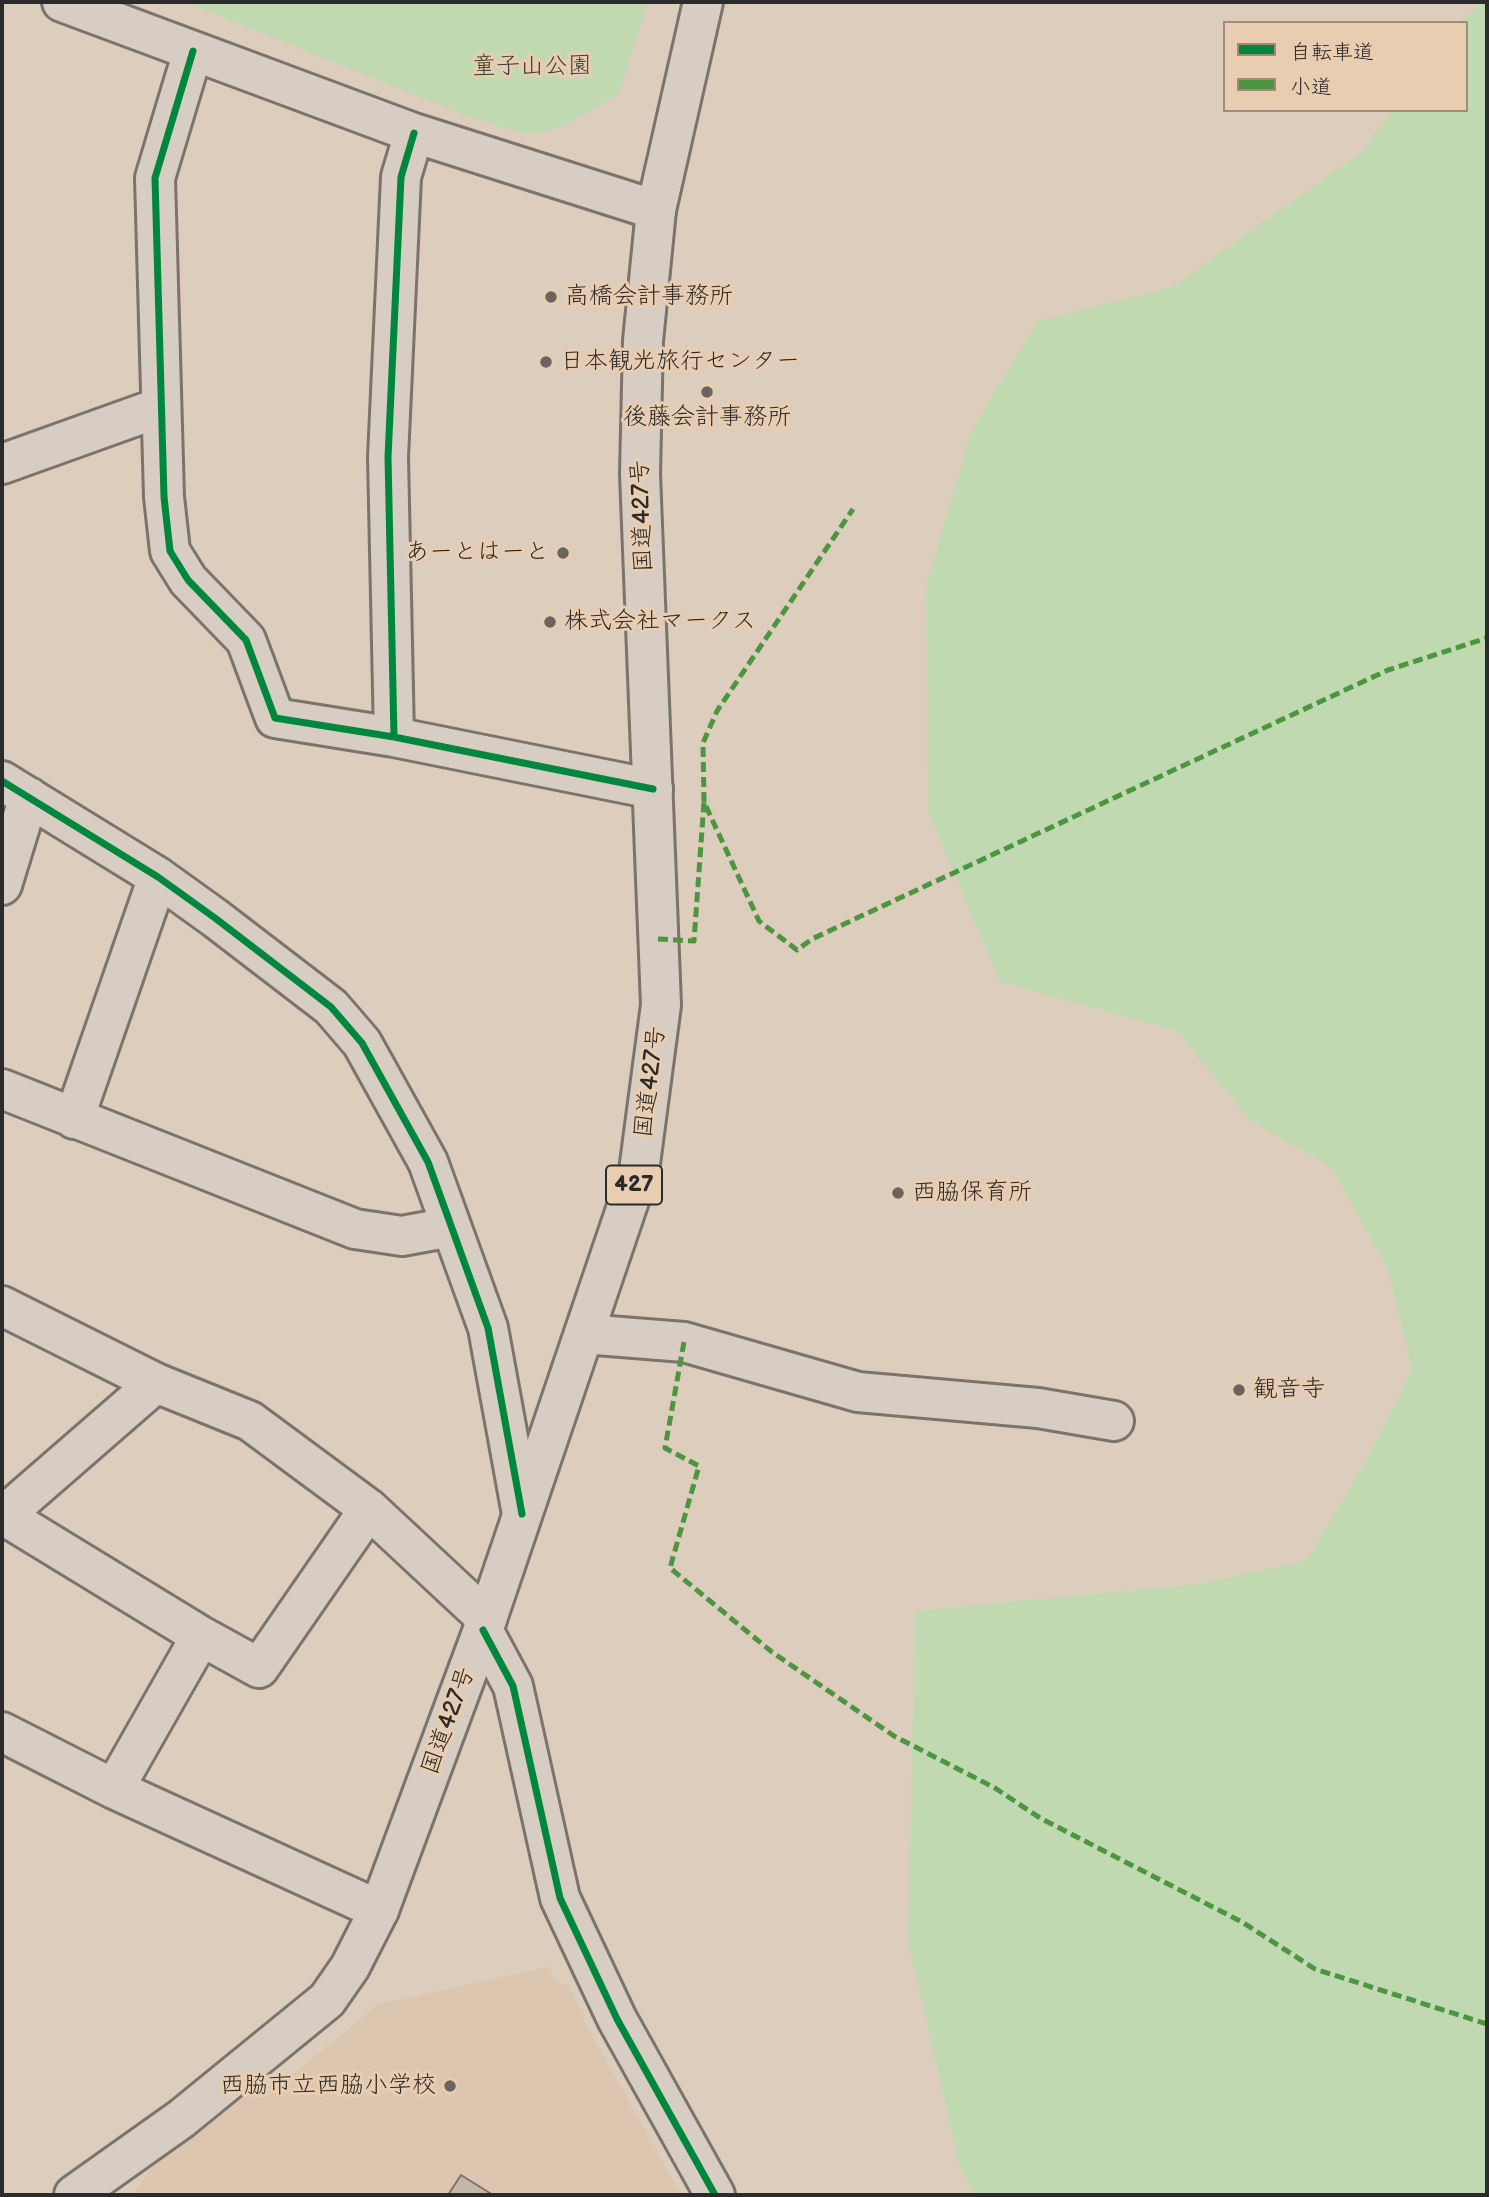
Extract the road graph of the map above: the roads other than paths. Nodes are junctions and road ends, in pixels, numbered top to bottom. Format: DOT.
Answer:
graph roads {
  1 [pos="62,2"];
  2 [pos="703,2"];
  3 [pos="193,51"];
  4 [pos="414,133"];
  5 [pos="656,210"];
  6 [pos="161,407"];
  7 [pos="2,464"];
  8 [pos="394,737"];
  9 [pos="15,789"];
  10 [pos="653,789"];
  11 [pos="158,877"];
  12 [pos="2,885"];
  13 [pos="2,1089"];
  14 [pos="74,1119"];
  15 [pos="451,1227"];
  16 [pos="2,1306"];
  17 [pos="584,1334"];
  18 [pos="156,1383"];
  19 [pos="1114,1421"];
  20 [pos="369,1509"];
  21 [pos="522,1514"];
  22 [pos="2,1516"];
  23 [pos="485,1624"];
  24 [pos="201,1636"];
  25 [pos="2,1732"];
  26 [pos="114,1789"];
  27 [pos="379,1910"];
  28 [pos="74,2195"];
  29 [pos="715,2195"];
  1 -- 3 [label="main road"];
  2 -- 5 [label="main road, 国道427号 / 427"];
  3 -- 4 [label="main road"];
  3 -- 6 [label="main road"];
  4 -- 5 [label="main road"];
  4 -- 8 [label="main road"];
  5 -- 10 [label="main road, 国道427号 / 427"];
  6 -- 7 [label="main road"];
  6 -- 8 [label="main road"];
  8 -- 10 [label="main road"];
  9 -- 11 [label="main road"];
  9 -- 12 [label="main road"];
  10 -- 17 [label="main road, 国道427号 / 427"];
  11 -- 14 [label="main road"];
  11 -- 15 [label="main road"];
  13 -- 14 [label="main road"];
  14 -- 15 [label="main road"];
  15 -- 21 [label="main road"];
  16 -- 18 [label="main road"];
  17 -- 19 [label="main road"];
  17 -- 21 [label="main road, 国道427号 / 427"];
  18 -- 20 [label="main road"];
  18 -- 22 [label="main road"];
  20 -- 23 [label="main road"];
  20 -- 24 [label="main road"];
  21 -- 23 [label="main road, 国道427号 / 427"];
  22 -- 24 [label="main road"];
  23 -- 27 [label="main road, 国道427号 / 427"];
  23 -- 29 [label="main road"];
  24 -- 26 [label="main road"];
  25 -- 26 [label="main road"];
  26 -- 27 [label="main road"];
  27 -- 28 [label="main road, 国道427号 / 427"];
}
